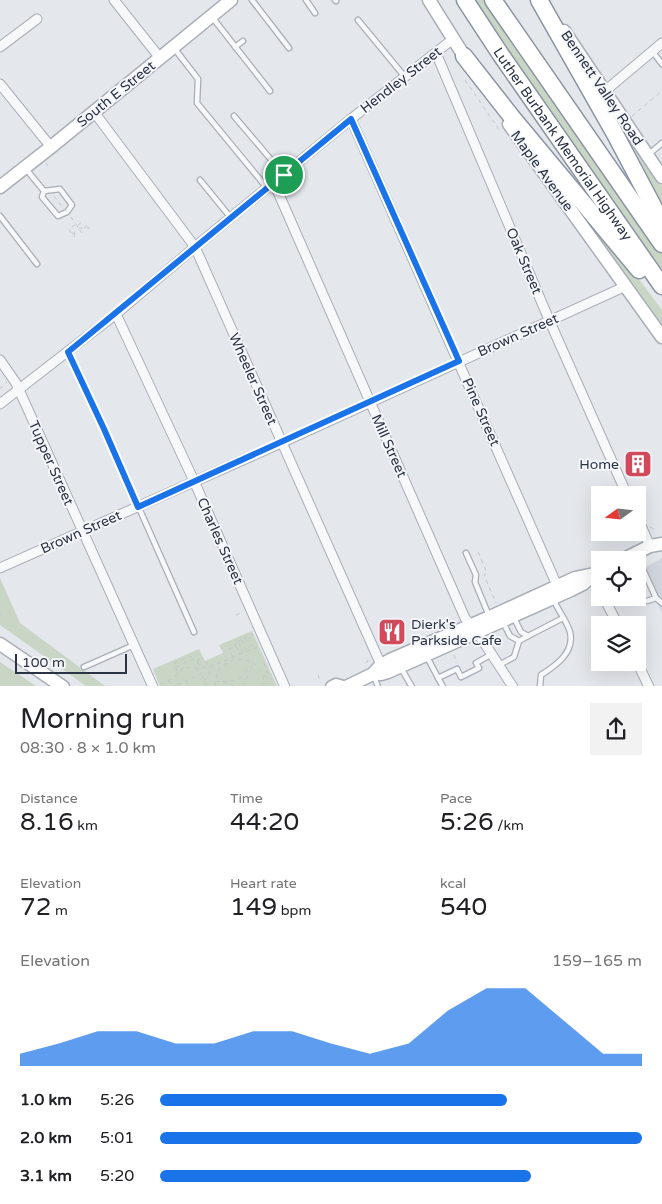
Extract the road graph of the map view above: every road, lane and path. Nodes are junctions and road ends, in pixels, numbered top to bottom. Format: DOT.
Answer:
graph roads {
  1 [pos="114,0"];
  2 [pos="231,0"];
  3 [pos="252,0"];
  4 [pos="429,0"];
  5 [pos="465,0"];
  6 [pos="494,0"];
  7 [pos="540,0"];
  8 [pos="308,1"];
  9 [pos="315,13"];
  10 [pos="212,16"];
  11 [pos="37,19"];
  12 [pos="358,20"];
  13 [pos="454,39"];
  14 [pos="244,41"];
  15 [pos="662,43"];
  16 [pos="0,47"];
  17 [pos="173,47"];
  18 [pos="235,47"];
  19 [pos="289,48"];
  20 [pos="652,51"];
  21 [pos="436,53"];
  22 [pos="464,56"];
  23 [pos="160,58"];
  24 [pos="662,64"];
  25 [pos="405,77"];
  26 [pos="465,80"];
  27 [pos="0,84"];
  28 [pos="270,91"];
  29 [pos="605,91"];
  30 [pos="662,91"];
  31 [pos="94,112"];
  32 [pos="234,116"];
  33 [pos="632,116"];
  34 [pos="351,119"];
  35 [pos="500,131"];
  36 [pos="662,143"];
  37 [pos="51,148"];
  38 [pos="648,155"];
  39 [pos="45,163"];
  40 [pos="48,166"];
  41 [pos="25,168"];
  42 [pos="284,175"];
  43 [pos="662,177"];
  44 [pos="200,180"];
  45 [pos="271,186"];
  46 [pos="0,187"];
  47 [pos="44,191"];
  48 [pos="52,196"];
  49 [pos="64,209"];
  50 [pos="69,215"];
  51 [pos="0,216"];
  52 [pos="231,218"];
  53 [pos="84,220"];
  54 [pos="662,223"];
  55 [pos="88,225"];
  56 [pos="78,226"];
  57 [pos="83,228"];
  58 [pos="90,228"];
  59 [pos="75,232"];
  60 [pos="82,232"];
  61 [pos="74,237"];
  62 [pos="662,244"];
  63 [pos="195,246"];
  64 [pos="38,264"];
  65 [pos="626,286"];
  66 [pos="662,286"];
  67 [pos="662,296"];
  68 [pos="116,314"];
  69 [pos="550,322"];
  70 [pos="662,337"];
  71 [pos="68,352"];
  72 [pos="0,360"];
  73 [pos="459,361"];
  74 [pos="7,382"];
  75 [pos="0,389"];
  76 [pos="19,390"];
  77 [pos="369,402"];
  78 [pos="0,404"];
  79 [pos="282,443"];
  80 [pos="194,481"];
  81 [pos="623,486"];
  82 [pos="138,507"];
  83 [pos="648,524"];
  84 [pos="82,531"];
  85 [pos="646,531"];
  86 [pos="659,534"];
  87 [pos="656,545"];
  88 [pos="640,551"];
  89 [pos="466,552"];
  90 [pos="478,552"];
  91 [pos="0,568"];
  92 [pos="591,574"];
  93 [pos="646,577"];
  94 [pos="557,593"];
  95 [pos="656,598"];
  96 [pos="647,601"];
  97 [pos="662,603"];
  98 [pos="498,606"];
  99 [pos="244,611"];
  100 [pos="236,615"];
  101 [pos="490,618"];
  102 [pos="563,618"];
  103 [pos="508,619"];
  104 [pos="474,629"];
  105 [pos="194,632"];
  106 [pos="249,636"];
  107 [pos="528,636"];
  108 [pos="245,638"];
  109 [pos="242,639"];
  110 [pos="255,640"];
  111 [pos="519,641"];
  112 [pos="239,642"];
  113 [pos="0,644"];
  114 [pos="134,645"];
  115 [pos="260,645"];
  116 [pos="236,646"];
  117 [pos="254,648"];
  118 [pos="250,650"];
  119 [pos="247,651"];
  120 [pos="453,652"];
  121 [pos="243,653"];
  122 [pos="240,654"];
  123 [pos="492,654"];
  124 [pos="426,655"];
  125 [pos="370,656"];
  126 [pos="233,657"];
  127 [pos="187,658"];
  128 [pos="201,658"];
  129 [pos="194,659"];
  130 [pos="188,661"];
  131 [pos="206,661"];
  132 [pos="265,661"];
  133 [pos="196,662"];
  134 [pos="366,663"];
  135 [pos="181,664"];
  136 [pos="254,664"];
  137 [pos="458,665"];
  138 [pos="499,665"];
  139 [pos="401,666"];
  140 [pos="84,667"];
  141 [pos="176,667"];
  142 [pos="209,667"];
  143 [pos="251,668"];
  144 [pos="183,669"];
  145 [pos="201,669"];
  146 [pos="265,669"];
  147 [pos="377,670"];
  148 [pos="642,671"];
  149 [pos="178,672"];
  150 [pos="261,672"];
  151 [pos="201,674"];
  152 [pos="318,675"];
  153 [pos="263,676"];
  154 [pos="269,677"];
  155 [pos="272,678"];
  156 [pos="438,678"];
  157 [pos="168,681"];
  158 [pos="186,681"];
  159 [pos="204,681"];
  160 [pos="215,682"];
  161 [pos="222,682"];
  162 [pos="152,684"];
  163 [pos="327,685"];
  164 [pos="63,686"];
  165 [pos="164,686"];
  166 [pos="170,686"];
  167 [pos="178,686"];
  168 [pos="189,686"];
  169 [pos="207,686"];
  170 [pos="215,686"];
  171 [pos="238,686"];
  172 [pos="244,686"];
  173 [pos="264,686"];
  174 [pos="286,686"];
  175 [pos="344,686"];
  176 [pos="378,686"];
  177 [pos="412,686"];
  178 [pos="443,686"];
  179 [pos="512,686"];
  180 [pos="540,686"];
  181 [pos="649,686"];
  1 -- 23 [label="street"];
  2 -- 10 [label="main road, South E Street"];
  3 -- 19 [label="lane"];
  4 -- 13 [label="main road, Maple Avenue"];
  5 -- 66 [label="highway, Luther Burbank Memorial Highway"];
  6 -- 62 [label="highway, Luther Burbank Memorial Highway"];
  7 -- 29 [label="main road, Bennett Valley Road"];
  7 -- 54 [label="highway"];
  8 -- 9 [label="lane"];
  10 -- 17 [label="main road, South E Street"];
  10 -- 18 [label="lane"];
  11 -- 16 [label="street"];
  12 -- 25 [label="lane"];
  13 -- 21 [label="street, Hendley Street"];
  13 -- 22 [label="main road, Maple Avenue"];
  14 -- 18 [label="lane"];
  15 -- 20 [label="street"];
  17 -- 23 [label="main road, South E Street"];
  17 -- 45 [label="lane"];
  18 -- 28 [label="lane"];
  20 -- 24 [label="lane"];
  20 -- 29 [label="street"];
  21 -- 25 [label="street, Hendley Street"];
  21 -- 69 [label="street, Oak Street"];
  22 -- 65 [label="main road, Maple Avenue"];
  22 -- 67 [label="highway"];
  23 -- 31 [label="main road, South E Street"];
  25 -- 34 [label="street, Hendley Street"];
  26 -- 35 [label="path"];
  27 -- 37 [label="street"];
  29 -- 38 [label="main road, Bennett Valley Road"];
  30 -- 33 [label="path"];
  31 -- 37 [label="main road, South E Street"];
  31 -- 63 [label="street, Wheeler Street"];
  32 -- 42 [label="lane"];
  34 -- 42 [label="street, Hendley Street"];
  34 -- 73 [label="street, Pine Street"];
  36 -- 38 [label="lane"];
  37 -- 41 [label="main road, South E Street"];
  38 -- 43 [label="main road, Bennett Valley Road"];
  39 -- 40 [label="path"];
  41 -- 46 [label="main road, South E Street"];
  41 -- 47 [label="lane"];
  42 -- 45 [label="street, Hendley Street"];
  44 -- 52 [label="lane"];
  45 -- 52 [label="street, Hendley Street"];
  45 -- 77 [label="street, Mill Street"];
  47 -- 47 [label="lane"];
  48 -- 49 [label="path"];
  50 -- 56 [label="path"];
  51 -- 64 [label="lane"];
  52 -- 63 [label="street, Hendley Street"];
  53 -- 56 [label="path"];
  55 -- 57 [label="path"];
  56 -- 57 [label="path"];
  56 -- 59 [label="path"];
  56 -- 59 [label="path"];
  56 -- 60 [label="path"];
  57 -- 58 [label="path"];
  59 -- 61 [label="path"];
  63 -- 68 [label="street, Hendley Street"];
  63 -- 79 [label="street, Wheeler Street"];
  65 -- 69 [label="street, Brown Street"];
  65 -- 70 [label="main road, Maple Avenue"];
  68 -- 71 [label="street, Hendley Street"];
  68 -- 80 [label="street, Charles Street"];
  69 -- 73 [label="street, Brown Street"];
  69 -- 81 [label="street, Oak Street"];
  71 -- 76 [label="street, Hendley Street"];
  71 -- 82 [label="lane"];
  72 -- 76 [label="street, Tupper Street"];
  73 -- 77 [label="street, Brown Street"];
  73 -- 94 [label="street, Pine Street"];
  74 -- 75 [label="path"];
  76 -- 78 [label="street, Hendley Street"];
  76 -- 84 [label="street, Tupper Street"];
  77 -- 79 [label="street, Brown Street"];
  77 -- 104 [label="street, Mill Street"];
  79 -- 80 [label="street, Brown Street"];
  79 -- 147 [label="street, Wheeler Street"];
  80 -- 82 [label="street, Brown Street"];
  80 -- 174 [label="street, Charles Street"];
  82 -- 84 [label="street, Brown Street"];
  82 -- 105 [label="lane"];
  83 -- 86 [label="path"];
  84 -- 91 [label="street, Brown Street"];
  84 -- 114 [label="street, Tupper Street"];
  85 -- 87 [label="street"];
  86 -- 87 [label="main road"];
  87 -- 88 [label="main road"];
  89 -- 101 [label="lane"];
  90 -- 98 [label="path"];
  92 -- 94 [label="main road"];
  93 -- 95 [label="lane"];
  94 -- 101 [label="main road"];
  94 -- 102 [label="lane"];
  94 -- 103 [label="main road"];
  95 -- 96 [label="lane"];
  95 -- 97 [label="lane"];
  99 -- 100 [label="path"];
  101 -- 104 [label="main road"];
  102 -- 107 [label="lane"];
  102 -- 180 [label="lane"];
  103 -- 104 [label="main road"];
  103 -- 107 [label="lane"];
  103 -- 111 [label="lane"];
  104 -- 123 [label="street, Mill Street"];
  104 -- 124 [label="main road"];
  104 -- 147 [label="main road"];
  106 -- 108 [label="path"];
  106 -- 110 [label="path"];
  106 -- 117 [label="path"];
  107 -- 111 [label="lane"];
  108 -- 109 [label="path"];
  108 -- 118 [label="path"];
  109 -- 112 [label="path"];
  109 -- 119 [label="path"];
  111 -- 138 [label="lane"];
  112 -- 116 [label="path"];
  112 -- 121 [label="path"];
  113 -- 164 [label="main road"];
  114 -- 140 [label="lane"];
  114 -- 162 [label="street, Tupper Street"];
  115 -- 117 [label="path"];
  116 -- 122 [label="path"];
  116 -- 126 [label="path"];
  117 -- 118 [label="path"];
  118 -- 119 [label="path"];
  119 -- 121 [label="path"];
  120 -- 137 [label="path"];
  121 -- 122 [label="path"];
  122 -- 126 [label="path"];
  123 -- 138 [label="street, Mill Street"];
  123 -- 156 [label="lane"];
  124 -- 139 [label="main road"];
  124 -- 156 [label="lane"];
  125 -- 134 [label="path"];
  126 -- 142 [label="path"];
  127 -- 129 [label="path"];
  127 -- 130 [label="path"];
  127 -- 141 [label="path"];
  128 -- 133 [label="path"];
  129 -- 130 [label="path"];
  129 -- 133 [label="path"];
  130 -- 135 [label="path"];
  131 -- 142 [label="path"];
  132 -- 146 [label="path"];
  133 -- 145 [label="path"];
  135 -- 141 [label="path"];
  135 -- 144 [label="path"];
  136 -- 143 [label="path"];
  136 -- 150 [label="path"];
  136 -- 160 [label="path"];
  138 -- 179 [label="street, Mill Street"];
  139 -- 147 [label="main road"];
  139 -- 177 [label="lane"];
  141 -- 149 [label="path"];
  142 -- 145 [label="path"];
  142 -- 159 [label="path"];
  143 -- 161 [label="path"];
  143 -- 172 [label="path"];
  144 -- 145 [label="path"];
  144 -- 149 [label="path"];
  145 -- 151 [label="path"];
  146 -- 150 [label="path"];
  146 -- 154 [label="path"];
  147 -- 175 [label="main road"];
  147 -- 176 [label="lane"];
  148 -- 181 [label="street"];
  149 -- 157 [label="path"];
  150 -- 153 [label="path"];
  151 -- 158 [label="path"];
  151 -- 159 [label="path"];
  152 -- 163 [label="path"];
  153 -- 154 [label="path"];
  153 -- 173 [label="path"];
  154 -- 155 [label="path"];
  156 -- 178 [label="lane"];
  157 -- 162 [label="path"];
  157 -- 166 [label="path"];
  157 -- 167 [label="path"];
  158 -- 167 [label="path"];
  158 -- 168 [label="path"];
  159 -- 169 [label="path"];
  160 -- 161 [label="path"];
  160 -- 170 [label="path"];
  161 -- 171 [label="path"];
  163 -- 175 [label="main road"];
  165 -- 166 [label="path"];
}
